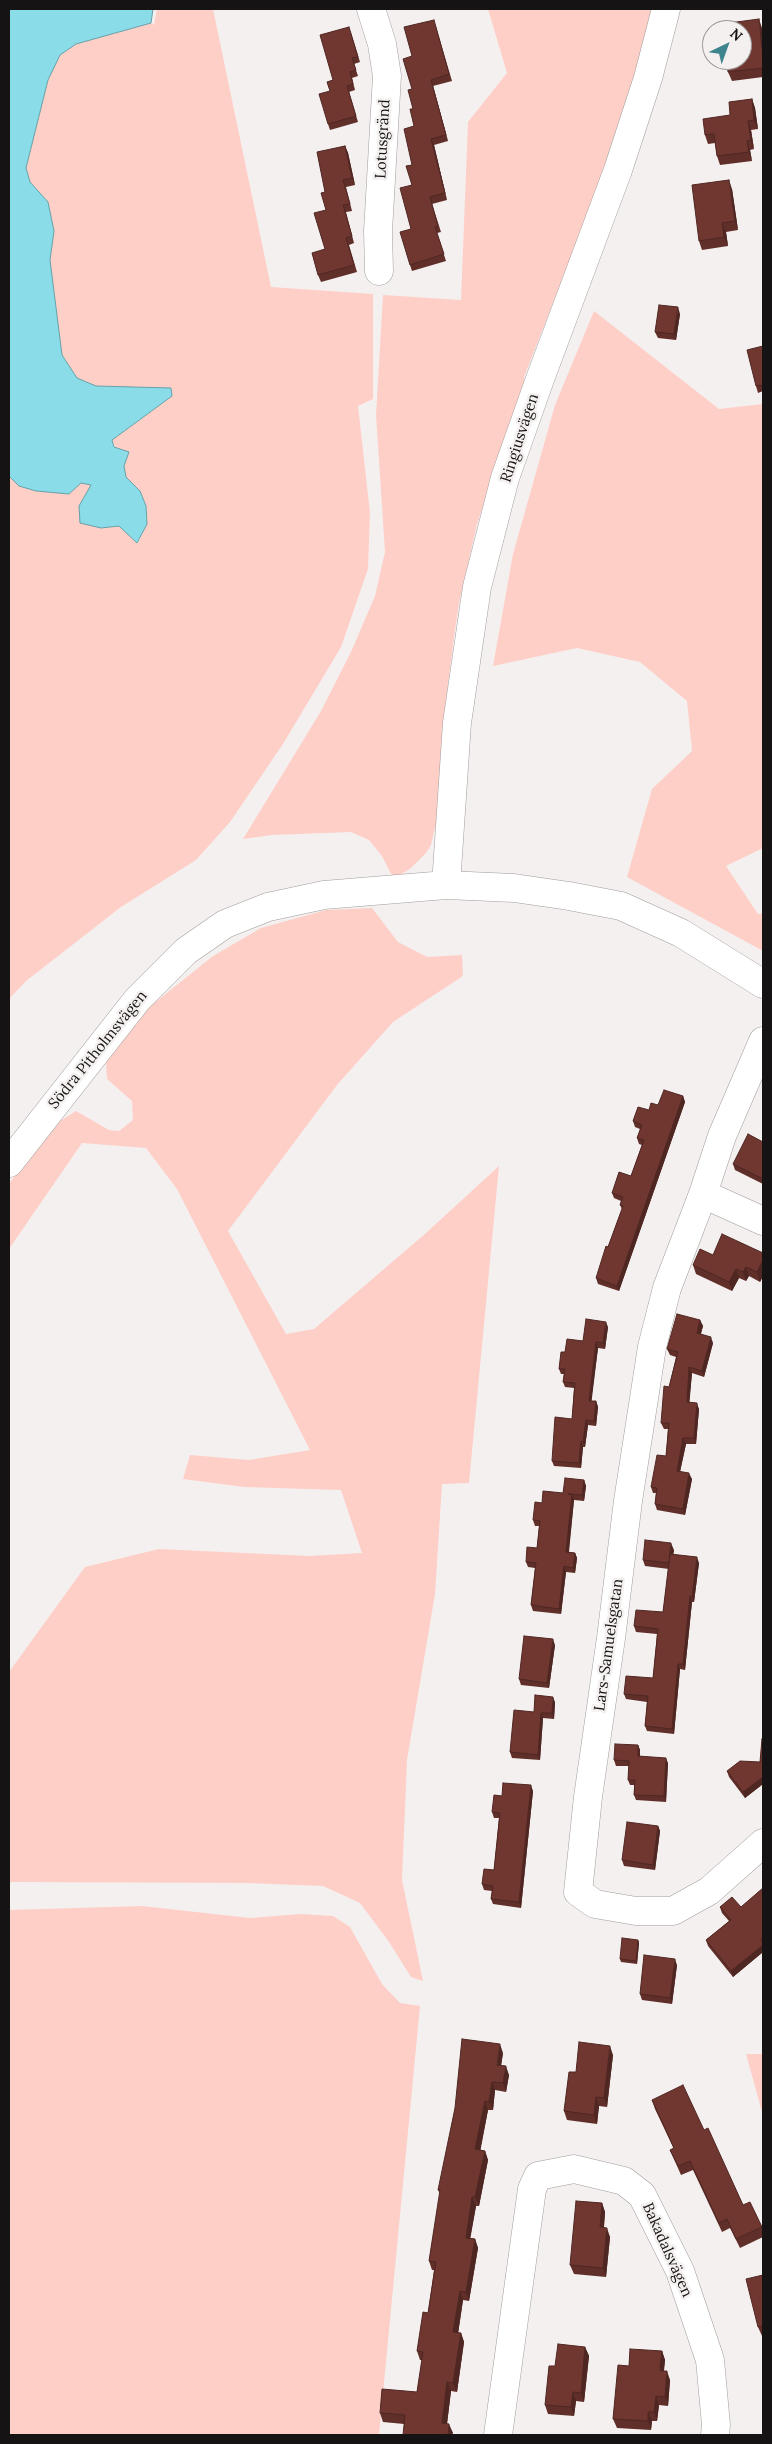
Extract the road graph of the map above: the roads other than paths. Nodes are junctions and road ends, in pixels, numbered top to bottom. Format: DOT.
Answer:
graph roads {
  1 [pos="372,9"];
  2 [pos="666,9"];
  3 [pos="379,271"];
  4 [pos="446,885"];
  5 [pos="763,984"];
  6 [pos="763,1041"];
  7 [pos="9,1163"];
  8 [pos="703,1194"];
  9 [pos="763,1221"];
  10 [pos="763,1843"];
  11 [pos="498,2435"];
  12 [pos="715,2435"];
  1 -- 3 [label="street, Lotusgränd"];
  2 -- 4 [label="street, Ringiusvägen"];
  4 -- 5 [label="street, Södra Pitholmsvägen"];
  4 -- 7 [label="street, Södra Pitholmsvägen"];
  6 -- 8 [label="street, Lars-Samuelsgatan"];
  8 -- 9 [label="street"];
  8 -- 10 [label="street, Lars-Samuelsgatan"];
  11 -- 12 [label="street, Bakadalsvägen"];
}
